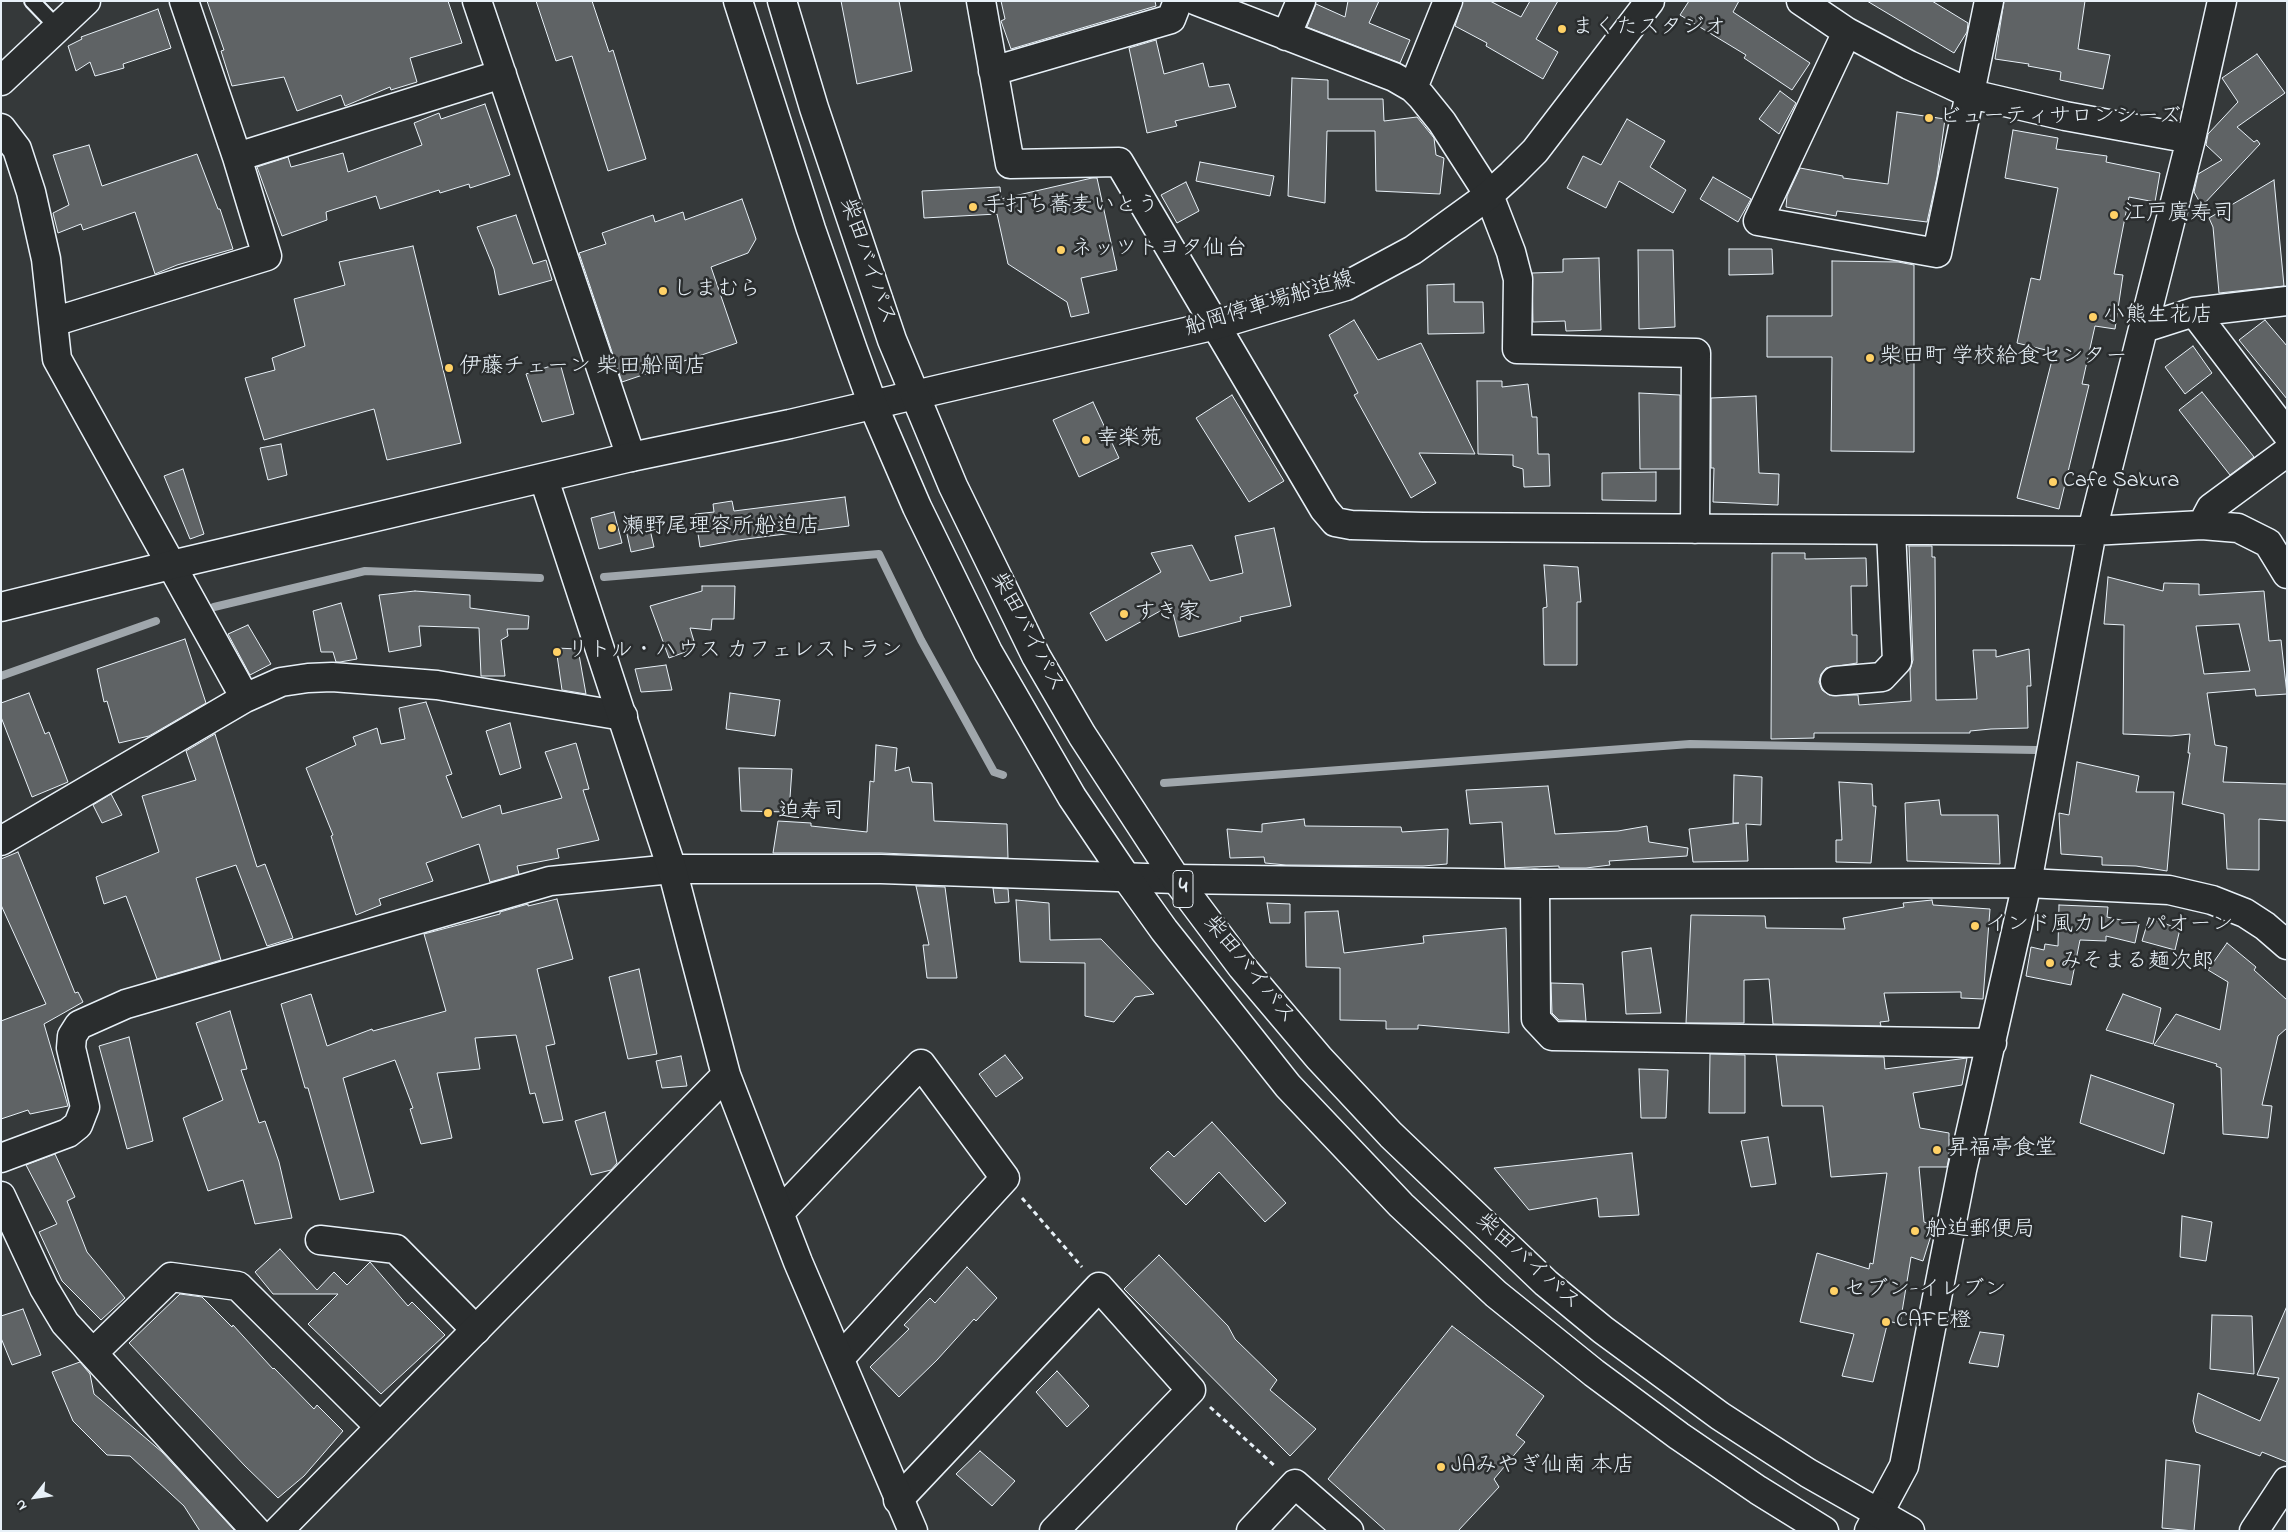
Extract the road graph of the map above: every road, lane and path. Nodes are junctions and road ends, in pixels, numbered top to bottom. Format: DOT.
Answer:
graph roads {
  1 [pos="32,1"];
  2 [pos="86,1"];
  3 [pos="184,1"];
  4 [pos="477,1"];
  5 [pos="738,1"];
  6 [pos="782,1"];
  7 [pos="981,1"];
  8 [pos="1178,1"];
  9 [pos="1197,1"];
  10 [pos="1301,1"];
  11 [pos="1448,1"];
  12 [pos="1650,1"];
  13 [pos="1801,1"];
  14 [pos="1989,1"];
  15 [pos="2222,1"];
  16 [pos="58,28"];
  17 [pos="1847,32"];
  18 [pos="1286,36"];
  19 [pos="993,71"];
  20 [pos="502,74"];
  21 [pos="1,81"];
  22 [pos="1413,88"];
  23 [pos="1971,94"];
  24 [pos="1,128"];
  25 [pos="2191,140"];
  26 [pos="237,157"];
  27 [pos="1489,195"];
  28 [pos="2287,301"];
  29 [pos="2194,312"];
  30 [pos="53,322"];
  31 [pos="1216,324"];
  32 [pos="2144,328"];
  33 [pos="915,394"];
  34 [pos="873,405"];
  35 [pos="2287,434"];
  36 [pos="2287,452"];
  37 [pos="631,457"];
  38 [pos="544,479"];
  39 [pos="2202,525"];
  40 [pos="1695,528"];
  41 [pos="1891,530"];
  42 [pos="2092,531"];
  43 [pos="171,565"];
  44 [pos="2287,574"];
  45 [pos="1,607"];
  46 [pos="1835,681"];
  47 [pos="245,698"];
  48 [pos="623,716"];
  49 [pos="1,841"];
  50 [pos="672,869"];
  51 [pos="1126,878"];
  52 [pos="1176,879"];
  53 [pos="2027,883"];
  54 [pos="1535,884"];
  55 [pos="2287,945"];
  56 [pos="1992,1043"];
  57 [pos="726,1075"];
  58 [pos="1,1158"];
  59 [pos="1005,1178"];
  60 [pos="1,1196"];
  61 [pos="780,1212"];
  62 [pos="320,1240"];
  63 [pos="1099,1287"];
  64 [pos="476,1330"];
  65 [pos="93,1354"];
  66 [pos="840,1358"];
  67 [pos="1191,1390"];
  68 [pos="380,1427"];
  69 [pos="2287,1481"];
  70 [pos="1295,1484"];
  71 [pos="898,1500"];
  72 [pos="1875,1522"];
  73 [pos="256,1531"];
  74 [pos="278,1531"];
  75 [pos="913,1531"];
  76 [pos="1054,1531"];
  77 [pos="1251,1531"];
  78 [pos="1349,1531"];
  79 [pos="1824,1531"];
  80 [pos="1910,1531"];
  81 [pos="2254,1531"];
  1 -- 16 [label="lane"];
  2 -- 16 [label="main road"];
  3 -- 26 [label="main road"];
  4 -- 20 [label="main road"];
  5 -- 34 [label="main road, 柴田バイパス / 4"];
  6 -- 33 [label="main road, 柴田バイパス / 4"];
  7 -- 19 [label="main road"];
  8 -- 19 [label="main road"];
  9 -- 18 [label="main road"];
  10 -- 18 [label="main road"];
  11 -- 22 [label="main road"];
  12 -- 27 [label="main road, 船岡停車場船迫線"];
  13 -- 17 [label="main road"];
  14 -- 23 [label="main road"];
  15 -- 25 [label="main road"];
  16 -- 21 [label="main road"];
  17 -- 23 [label="main road"];
  17 -- 23 [label="main road"];
  18 -- 22 [label="main road"];
  19 -- 31 [label="main road"];
  20 -- 26 [label="main road"];
  20 -- 37 [label="main road"];
  22 -- 27 [label="main road"];
  23 -- 25 [label="main road"];
  24 -- 30 [label="main road"];
  25 -- 32 [label="main road"];
  26 -- 30 [label="main road"];
  27 -- 31 [label="main road, 船岡停車場船迫線"];
  27 -- 40 [label="main road"];
  28 -- 29 [label="main road"];
  29 -- 32 [label="main road"];
  29 -- 35 [label="main road"];
  30 -- 43 [label="main road"];
  31 -- 33 [label="main road, 船岡停車場船迫線"];
  31 -- 40 [label="main road"];
  32 -- 42 [label="main road"];
  33 -- 34 [label="main road, 船岡停車場船迫線"];
  33 -- 52 [label="main road, 柴田バイパス / 4"];
  34 -- 37 [label="main road, 船岡停車場船迫線"];
  34 -- 51 [label="main road, 柴田バイパス / 4"];
  36 -- 39 [label="main road"];
  37 -- 38 [label="main road, 船岡停車場船迫線"];
  38 -- 43 [label="main road, 船岡停車場船迫線"];
  38 -- 48 [label="main road"];
  39 -- 42 [label="main road"];
  39 -- 44 [label="main road"];
  40 -- 41 [label="main road"];
  41 -- 42 [label="main road"];
  41 -- 46 [label="main road"];
  42 -- 53 [label="main road"];
  43 -- 45 [label="main road, 船岡停車場船迫線"];
  43 -- 47 [label="main road"];
  47 -- 48 [label="main road"];
  47 -- 49 [label="main road"];
  48 -- 50 [label="main road"];
  50 -- 51 [label="main road"];
  50 -- 57 [label="main road"];
  50 -- 58 [label="main road"];
  51 -- 52 [label="main road"];
  51 -- 79 [label="main road, 柴田バイパス / 4"];
  52 -- 54 [label="main road"];
  52 -- 72 [label="main road, 柴田バイパス / 4"];
  53 -- 54 [label="main road"];
  53 -- 55 [label="main road"];
  53 -- 56 [label="main road"];
  54 -- 56 [label="main road"];
  56 -- 72 [label="main road"];
  57 -- 61 [label="main road"];
  57 -- 64 [label="main road"];
  59 -- 61 [label="main road"];
  59 -- 63 [label="path"];
  59 -- 66 [label="main road"];
  60 -- 65 [label="main road"];
  61 -- 66 [label="main road"];
  62 -- 64 [label="main road"];
  63 -- 67 [label="main road"];
  63 -- 71 [label="main road"];
  64 -- 68 [label="main road"];
  65 -- 68 [label="main road"];
  65 -- 73 [label="main road"];
  66 -- 71 [label="main road"];
  67 -- 70 [label="path"];
  67 -- 76 [label="main road"];
  68 -- 74 [label="main road"];
  69 -- 81 [label="main road"];
  70 -- 77 [label="main road"];
  70 -- 78 [label="main road"];
  71 -- 75 [label="main road"];
  72 -- 80 [label="main road, 柴田バイパス / 4"];
}
